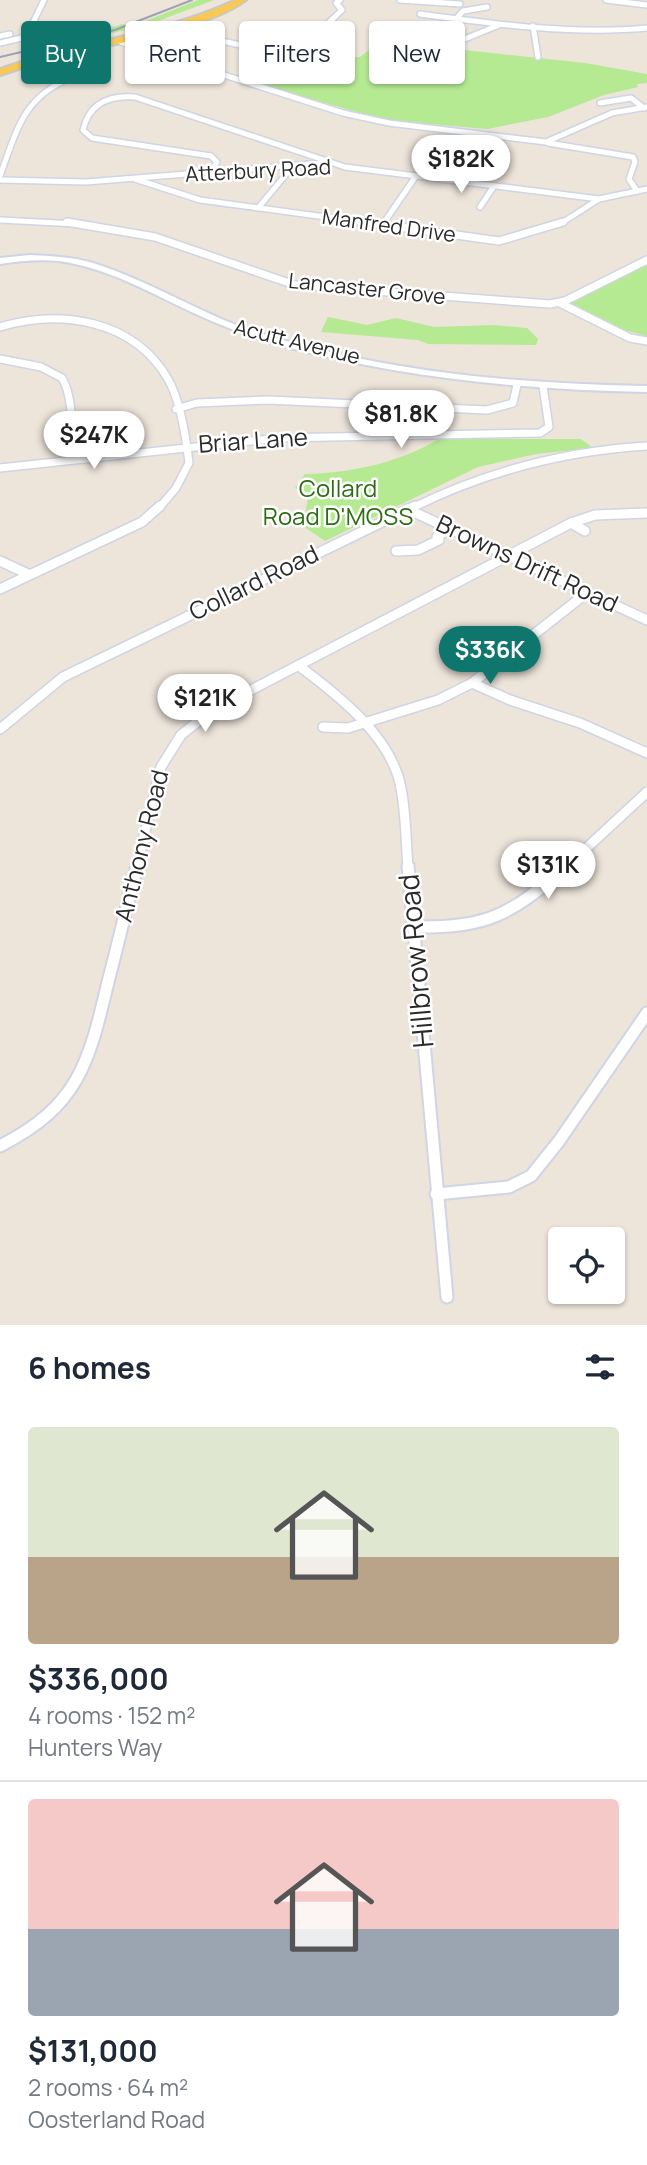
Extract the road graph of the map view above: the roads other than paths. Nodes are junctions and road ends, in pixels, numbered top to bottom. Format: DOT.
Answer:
graph roads {
  1 [pos="44,0"];
  2 [pos="224,0"];
  3 [pos="242,0"];
  4 [pos="340,0"];
  5 [pos="400,0"];
  6 [pos="606,0"];
  7 [pos="419,2"];
  8 [pos="460,4"];
  9 [pos="647,5"];
  10 [pos="488,7"];
  11 [pos="420,14"];
  12 [pos="436,16"];
  13 [pos="35,19"];
  14 [pos="456,19"];
  15 [pos="192,21"];
  16 [pos="330,21"];
  17 [pos="501,24"];
  18 [pos="533,26"];
  19 [pos="647,30"];
  20 [pos="10,34"];
  21 [pos="0,36"];
  22 [pos="111,36"];
  23 [pos="21,38"];
  24 [pos="465,39"];
  25 [pos="125,41"];
  26 [pos="121,42"];
  27 [pos="0,43"];
  28 [pos="111,43"];
  29 [pos="538,57"];
  30 [pos="21,59"];
  31 [pos="21,63"];
  32 [pos="0,65"];
  33 [pos="0,72"];
  34 [pos="52,84"];
  35 [pos="600,103"];
  36 [pos="645,108"];
  37 [pos="547,142"];
  38 [pos="329,162"];
  39 [pos="293,166"];
  40 [pos="211,172"];
  41 [pos="416,176"];
  42 [pos="0,178"];
  43 [pos="135,179"];
  44 [pos="494,186"];
  45 [pos="647,189"];
  46 [pos="637,191"];
  47 [pos="599,199"];
  48 [pos="480,207"];
  49 [pos="258,208"];
  50 [pos="0,220"];
  51 [pos="382,225"];
  52 [pos="647,260"];
  53 [pos="0,261"];
  54 [pos="560,303"];
  55 [pos="0,327"];
  56 [pos="647,341"];
  57 [pos="0,359"];
  58 [pos="517,385"];
  59 [pos="543,386"];
  60 [pos="647,388"];
  61 [pos="176,409"];
  62 [pos="186,446"];
  63 [pos="647,446"];
  64 [pos="94,457"];
  65 [pos="0,468"];
  66 [pos="595,505"];
  67 [pos="407,509"];
  68 [pos="646,512"];
  69 [pos="604,514"];
  70 [pos="571,523"];
  71 [pos="450,528"];
  72 [pos="585,531"];
  73 [pos="396,551"];
  74 [pos="509,555"];
  75 [pos="0,561"];
  76 [pos="28,574"];
  77 [pos="0,589"];
  78 [pos="588,592"];
  79 [pos="614,593"];
  80 [pos="604,600"];
  81 [pos="647,620"];
  82 [pos="299,666"];
  83 [pos="63,677"];
  84 [pos="208,680"];
  85 [pos="472,682"];
  86 [pos="73,684"];
  87 [pos="233,699"];
  88 [pos="362,724"];
  89 [pos="323,727"];
  90 [pos="0,729"];
  91 [pos="647,753"];
  92 [pos="647,792"];
  93 [pos="413,927"];
  94 [pos="647,1013"];
  95 [pos="0,1146"];
  96 [pos="436,1194"];
  97 [pos="447,1297"];
  1 -- 13 [label="street"];
  2 -- 22 [label="main road"];
  3 -- 15 [label="main road"];
  4 -- 16 [label="street"];
  5 -- 7 [label="street"];
  6 -- 9 [label="street"];
  7 -- 8 [label="street"];
  7 -- 12 [label="street"];
  10 -- 14 [label="street"];
  11 -- 12 [label="street"];
  12 -- 14 [label="street"];
  14 -- 17 [label="street"];
  17 -- 18 [label="street"];
  17 -- 24 [label="street"];
  18 -- 19 [label="street"];
  18 -- 29 [label="street"];
  20 -- 21 [label="street"];
  23 -- 27 [label="street"];
  25 -- 26 [label="main road"];
  26 -- 28 [label="main road"];
  26 -- 37 [label="street"];
  30 -- 32 [label="main road"];
  31 -- 33 [label="main road"];
  34 -- 42 [label="street"];
  35 -- 36 [label="street"];
  36 -- 37 [label="street"];
  37 -- 46 [label="street"];
  38 -- 39 [label="street, Atterbury Road"];
  38 -- 40 [label="street"];
  38 -- 41 [label="street, Atterbury Road"];
  39 -- 40 [label="street, Atterbury Road"];
  39 -- 49 [label="street"];
  40 -- 43 [label="street, Atterbury Road"];
  41 -- 44 [label="street, Atterbury Road"];
  41 -- 51 [label="street"];
  42 -- 43 [label="street, Atterbury Road"];
  43 -- 49 [label="street, Manfred Drive"];
  44 -- 47 [label="street, Atterbury Road"];
  44 -- 48 [label="street"];
  45 -- 46 [label="street, Manfred Drive"];
  46 -- 47 [label="street, Manfred Drive"];
  47 -- 51 [label="street, Manfred Drive"];
  49 -- 51 [label="street, Manfred Drive"];
  50 -- 54 [label="street, Lancaster Grove"];
  52 -- 54 [label="street"];
  53 -- 58 [label="street, Acutt Avenue"];
  54 -- 56 [label="street"];
  55 -- 61 [label="street"];
  57 -- 64 [label="street"];
  58 -- 59 [label="street, Acutt Avenue"];
  58 -- 61 [label="street"];
  59 -- 60 [label="street, Acutt Avenue"];
  59 -- 62 [label="street, Briar Lane"];
  61 -- 62 [label="street"];
  62 -- 64 [label="street, Briar Lane"];
  62 -- 76 [label="street"];
  63 -- 67 [label="street, Collard Road"];
  64 -- 65 [label="street, Briar Lane"];
  66 -- 69 [label="street"];
  67 -- 71 [label="street, Browns Drift Road"];
  67 -- 83 [label="street, Collard Road"];
  68 -- 69 [label="street, Anthony Road"];
  69 -- 70 [label="street, Anthony Road"];
  70 -- 72 [label="street"];
  70 -- 74 [label="street, Anthony Road"];
  71 -- 73 [label="street"];
  71 -- 74 [label="street, Browns Drift Road"];
  74 -- 78 [label="street, Browns Drift Road"];
  74 -- 82 [label="street, Anthony Road"];
  75 -- 76 [label="street"];
  76 -- 77 [label="street"];
  78 -- 80 [label="street, Browns Drift Road"];
  78 -- 85 [label="street"];
  79 -- 80 [label="street"];
  80 -- 81 [label="street, Browns Drift Road"];
  82 -- 87 [label="street, Anthony Road"];
  82 -- 88 [label="street, Hillbrow Road"];
  83 -- 86 [label="street"];
  83 -- 90 [label="street, Collard Road"];
  84 -- 87 [label="street"];
  85 -- 88 [label="street"];
  85 -- 91 [label="street"];
  87 -- 95 [label="street, Anthony Road"];
  88 -- 89 [label="street"];
  88 -- 93 [label="street, Hillbrow Road"];
  92 -- 93 [label="street"];
  93 -- 96 [label="street, Hillbrow Road"];
  94 -- 96 [label="street"];
  96 -- 97 [label="street, Hillbrow Road"];
}
